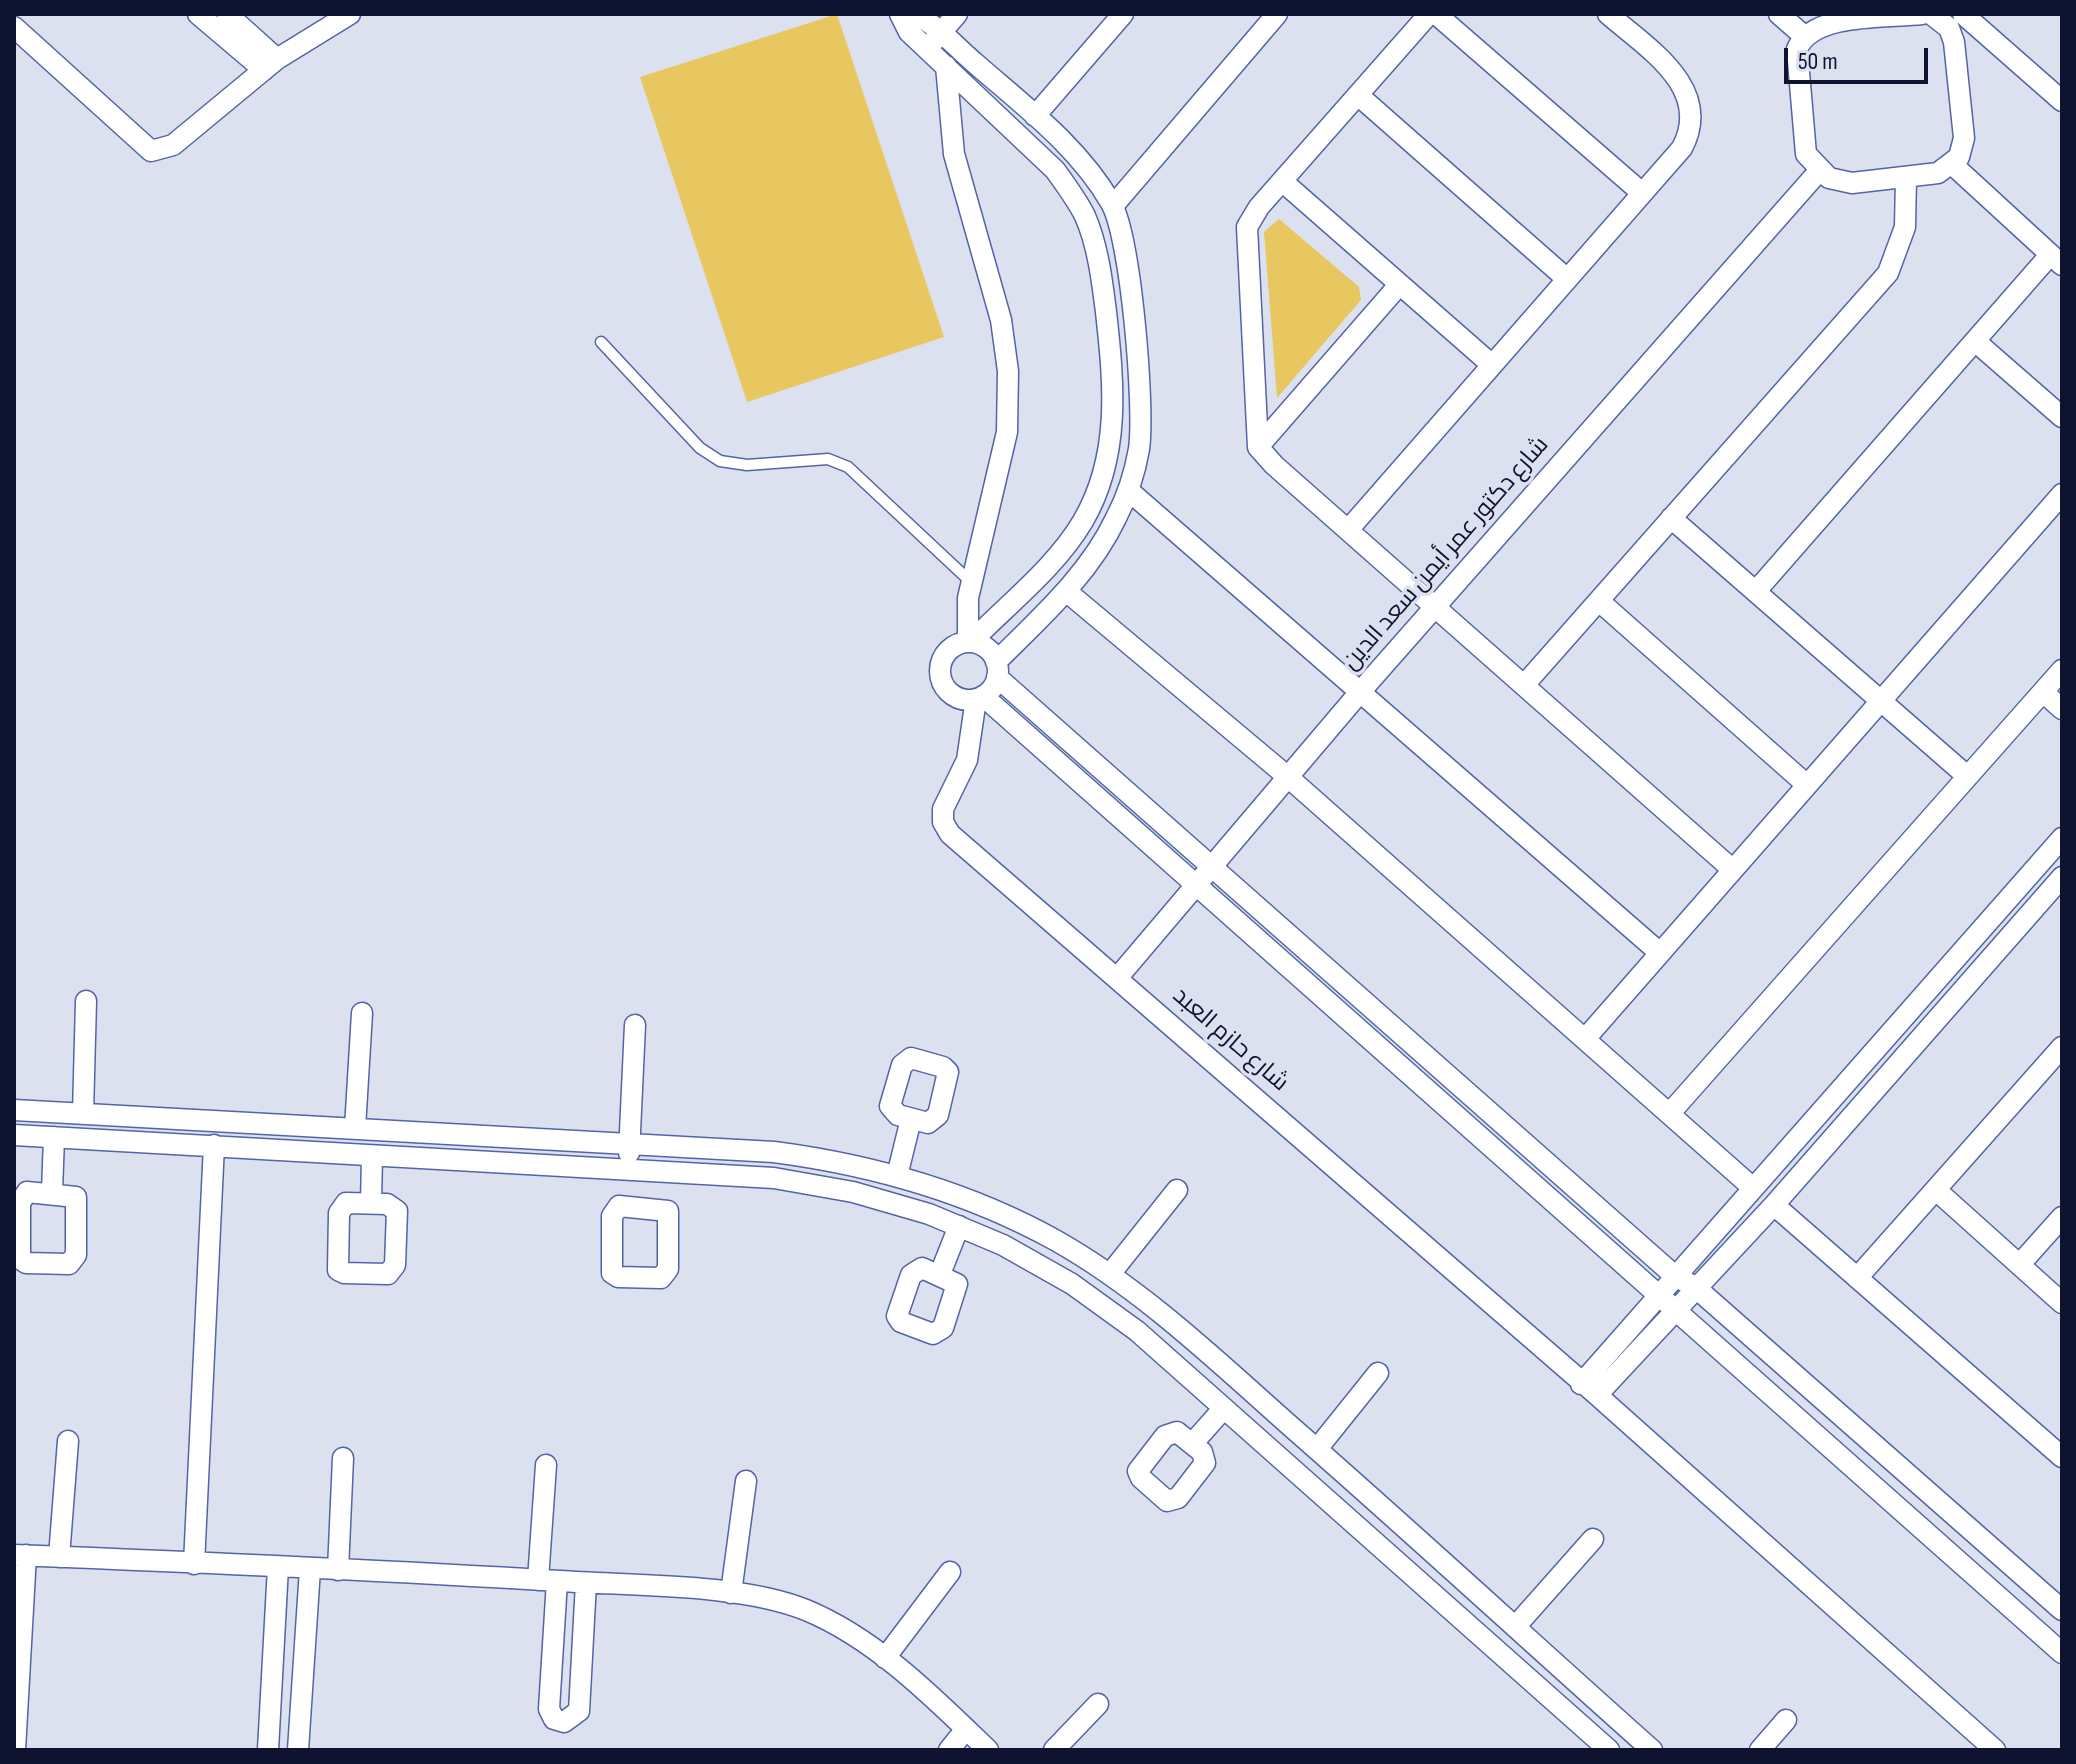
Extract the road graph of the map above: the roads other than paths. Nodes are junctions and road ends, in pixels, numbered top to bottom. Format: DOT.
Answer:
graph roads {
  1 [pos="198,14"];
  2 [pos="227,14"];
  3 [pos="350,14"];
  4 [pos="957,14"];
  5 [pos="1123,14"];
  6 [pos="1277,14"];
  7 [pos="1429,14"];
  8 [pos="1436,14"];
  9 [pos="1608,14"];
  10 [pos="1779,14"];
  11 [pos="1922,14"];
  12 [pos="1947,16"];
  13 [pos="914,18"];
  14 [pos="14,27"];
  15 [pos="940,33"];
  16 [pos="1804,36"];
  17 [pos="926,49"];
  18 [pos="270,65"];
  19 [pos="946,66"];
  20 [pos="1358,95"];
  21 [pos="2062,101"];
  22 [pos="1035,116"];
  23 [pos="1953,165"];
  24 [pos="1819,171"];
  25 [pos="1906,178"];
  26 [pos="1282,181"];
  27 [pos="1642,193"];
  28 [pos="1113,206"];
  29 [pos="2056,260"];
  30 [pos="1567,279"];
  31 [pos="1399,285"];
  32 [pos="1975,341"];
  33 [pos="601,342"];
  34 [pos="1492,365"];
  35 [pos="2062,417"];
  36 [pos="1258,447"];
  37 [pos="1128,490"];
  38 [pos="2062,494"];
  39 [pos="1671,518"];
  40 [pos="1348,530"];
  41 [pos="972,583"];
  42 [pos="1066,591"];
  43 [pos="1756,591"];
  44 [pos="1599,601"];
  45 [pos="1435,606"];
  46 [pos="969,642"];
  47 [pos="997,670"];
  48 [pos="2062,670"];
  49 [pos="1525,684"];
  50 [pos="1360,692"];
  51 [pos="2043,692"];
  52 [pos="979,697"];
  53 [pos="1880,701"];
  54 [pos="2062,709"];
  55 [pos="1967,776"];
  56 [pos="1288,777"];
  57 [pos="1807,785"];
  58 [pos="2062,838"];
  59 [pos="1212,867"];
  60 [pos="1733,870"];
  61 [pos="2062,877"];
  62 [pos="1197,884"];
  63 [pos="1660,953"];
  64 [pos="1118,977"];
  65 [pos="86,1001"];
  66 [pos="362,1013"];
  67 [pos="635,1025"];
  68 [pos="1585,1039"];
  69 [pos="2062,1047"];
  70 [pos="14,1110"];
  71 [pos="83,1113"];
  72 [pos="1670,1113"];
  73 [pos="911,1119"];
  74 [pos="355,1128"];
  75 [pos="14,1135"];
  76 [pos="54,1137"];
  77 [pos="629,1143"];
  78 [pos="214,1145"];
  79 [pos="372,1156"];
  80 [pos="636,1170"];
  81 [pos="897,1176"];
  82 [pos="1753,1188"];
  83 [pos="1177,1190"];
  84 [pos="1936,1190"];
  85 [pos="52,1192"];
  86 [pos="371,1203"];
  87 [pos="1774,1205"];
  88 [pos="642,1206"];
  89 [pos="2062,1217"];
  90 [pos="959,1226"];
  91 [pos="2020,1264"];
  92 [pos="940,1274"];
  93 [pos="1110,1274"];
  94 [pos="1675,1276"];
  95 [pos="1857,1278"];
  96 [pos="1695,1287"];
  97 [pos="1659,1294"];
  98 [pos="2062,1303"];
  99 [pos="1675,1309"];
  100 [pos="1378,1373"];
  101 [pos="1589,1390"];
  102 [pos="1224,1408"];
  103 [pos="68,1441"];
  104 [pos="1192,1444"];
  105 [pos="1317,1449"];
  106 [pos="2062,1457"];
  107 [pos="343,1458"];
  108 [pos="546,1465"];
  109 [pos="746,1481"];
  110 [pos="1398,1523"];
  111 [pos="1593,1539"];
  112 [pos="1379,1546"];
  113 [pos="20,1555"];
  114 [pos="59,1557"];
  115 [pos="194,1564"];
  116 [pos="278,1567"];
  117 [pos="310,1569"];
  118 [pos="338,1570"];
  119 [pos="950,1572"];
  120 [pos="548,1580"];
  121 [pos="586,1583"];
  122 [pos="731,1593"];
  123 [pos="2062,1610"];
  124 [pos="1515,1627"];
  125 [pos="2062,1653"];
  126 [pos="885,1658"];
  127 [pos="17,1689"];
  128 [pos="1098,1704"];
  129 [pos="270,1716"];
  130 [pos="300,1717"];
  131 [pos="1786,1720"];
  132 [pos="966,1729"];
  133 [pos="1598,1746"];
  134 [pos="15,1750"];
  135 [pos="268,1750"];
  136 [pos="298,1750"];
  137 [pos="949,1750"];
  138 [pos="988,1750"];
  139 [pos="1054,1750"];
  140 [pos="1652,1750"];
  141 [pos="1760,1750"];
  142 [pos="1995,1750"];
  1 -- 18 [label="street"];
  2 -- 18 [label="street"];
  3 -- 18 [label="street"];
  4 -- 15 [label="street"];
  5 -- 22 [label="street"];
  6 -- 28 [label="street"];
  7 -- 20 [label="street"];
  8 -- 27 [label="street"];
  9 -- 27 [label="street"];
  10 -- 16 [label="street"];
  11 -- 16 [label="street"];
  12 -- 21 [label="street"];
  12 -- 23 [label="street"];
  13 -- 15 [label="street"];
  13 -- 17 [label="street"];
  14 -- 18 [label="street"];
  15 -- 17 [label="street"];
  15 -- 22 [label="street"];
  16 -- 24 [label="street"];
  17 -- 19 [label="street"];
  19 -- 41 [label="street"];
  19 -- 46 [label="street"];
  20 -- 26 [label="street"];
  20 -- 30 [label="street"];
  22 -- 28 [label="street"];
  23 -- 25 [label="street"];
  23 -- 29 [label="street"];
  24 -- 25 [label="street"];
  24 -- 45 [label="street, شارع دكتور عمر أيمن سعد الدين"];
  25 -- 39 [label="street"];
  26 -- 31 [label="street"];
  26 -- 36 [label="street"];
  27 -- 30 [label="street"];
  28 -- 37 [label="street"];
  29 -- 32 [label="street"];
  30 -- 34 [label="street"];
  31 -- 34 [label="street"];
  31 -- 36 [label="street"];
  32 -- 35 [label="street"];
  32 -- 43 [label="street"];
  33 -- 41 [label="lane"];
  34 -- 40 [label="street"];
  36 -- 40 [label="street"];
  37 -- 42 [label="street"];
  37 -- 50 [label="street"];
  38 -- 53 [label="street"];
  39 -- 43 [label="street"];
  39 -- 44 [label="street"];
  40 -- 45 [label="street"];
  41 -- 46 [label="street"];
  42 -- 47 [label="street"];
  42 -- 56 [label="street"];
  43 -- 53 [label="street"];
  44 -- 49 [label="street"];
  44 -- 57 [label="street"];
  45 -- 49 [label="street"];
  45 -- 50 [label="street, شارع دكتور عمر أيمن سعد الدين"];
  46 -- 47 [label="street"];
  46 -- 52 [label="street"];
  47 -- 52 [label="street"];
  47 -- 59 [label="street"];
  48 -- 51 [label="street"];
  49 -- 60 [label="street"];
  50 -- 56 [label="street, شارع دكتور عمر أيمن سعد الدين"];
  50 -- 63 [label="street"];
  51 -- 54 [label="street"];
  51 -- 55 [label="street"];
  52 -- 62 [label="street"];
  52 -- 64 [label="street, شارع حازم العبد"];
  53 -- 55 [label="street"];
  53 -- 57 [label="street"];
  55 -- 72 [label="street"];
  56 -- 59 [label="street, شارع دكتور عمر أيمن سعد الدين"];
  56 -- 68 [label="street"];
  57 -- 60 [label="street"];
  58 -- 82 [label="street"];
  59 -- 62 [label="street, شارع دكتور عمر أيمن سعد الدين"];
  59 -- 94 [label="street"];
  60 -- 63 [label="street"];
  61 -- 87 [label="street"];
  62 -- 64 [label="street, شارع دكتور عمر أيمن سعد الدين"];
  62 -- 97 [label="street"];
  63 -- 68 [label="street"];
  64 -- 101 [label="street, شارع حازم العبد"];
  65 -- 71 [label="street"];
  66 -- 74 [label="street"];
  67 -- 77 [label="street"];
  68 -- 72 [label="street"];
  69 -- 84 [label="street"];
  70 -- 71 [label="street"];
  71 -- 74 [label="street"];
  72 -- 82 [label="street"];
  73 -- 81 [label="street"];
  74 -- 77 [label="street"];
  75 -- 76 [label="street"];
  76 -- 78 [label="street"];
  76 -- 85 [label="street"];
  77 -- 80 [label="street"];
  77 -- 81 [label="street"];
  78 -- 79 [label="street"];
  78 -- 115 [label="street"];
  79 -- 80 [label="street"];
  79 -- 86 [label="street"];
  80 -- 88 [label="street"];
  80 -- 90 [label="street"];
  81 -- 93 [label="street"];
  82 -- 94 [label="street"];
  83 -- 93 [label="street"];
  84 -- 91 [label="street"];
  84 -- 95 [label="street"];
  87 -- 95 [label="street"];
  87 -- 96 [label="street"];
  89 -- 91 [label="street"];
  90 -- 92 [label="street"];
  90 -- 102 [label="street"];
  91 -- 98 [label="street"];
  93 -- 105 [label="street"];
  94 -- 96 [label="street"];
  94 -- 97 [label="street"];
  95 -- 106 [label="street"];
  96 -- 99 [label="street"];
  96 -- 123 [label="street"];
  97 -- 99 [label="street"];
  97 -- 101 [label="street"];
  99 -- 101 [label="street"];
  99 -- 125 [label="street"];
  100 -- 105 [label="street"];
  101 -- 142 [label="street, شارع حازم العبد"];
  102 -- 104 [label="street"];
  102 -- 112 [label="street"];
  103 -- 114 [label="street"];
  105 -- 110 [label="street"];
  107 -- 118 [label="street"];
  108 -- 120 [label="street"];
  109 -- 122 [label="street"];
  110 -- 112 [label="street"];
  110 -- 124 [label="street"];
  111 -- 124 [label="street"];
  112 -- 133 [label="street"];
  113 -- 114 [label="street"];
  113 -- 127 [label="street"];
  114 -- 115 [label="street"];
  115 -- 116 [label="street"];
  116 -- 117 [label="street"];
  116 -- 129 [label="street"];
  117 -- 118 [label="street"];
  117 -- 130 [label="street"];
  118 -- 120 [label="street"];
  119 -- 126 [label="street"];
  120 -- 121 [label="street"];
  120 -- 121 [label="street"];
  121 -- 122 [label="street"];
  122 -- 126 [label="street"];
  124 -- 140 [label="street"];
  126 -- 132 [label="street"];
  127 -- 134 [label="street"];
  128 -- 139 [label="street"];
  129 -- 130 [label="street"];
  129 -- 135 [label="street"];
  130 -- 136 [label="street"];
  131 -- 141 [label="street"];
  132 -- 137 [label="street"];
  132 -- 138 [label="street"];
}
